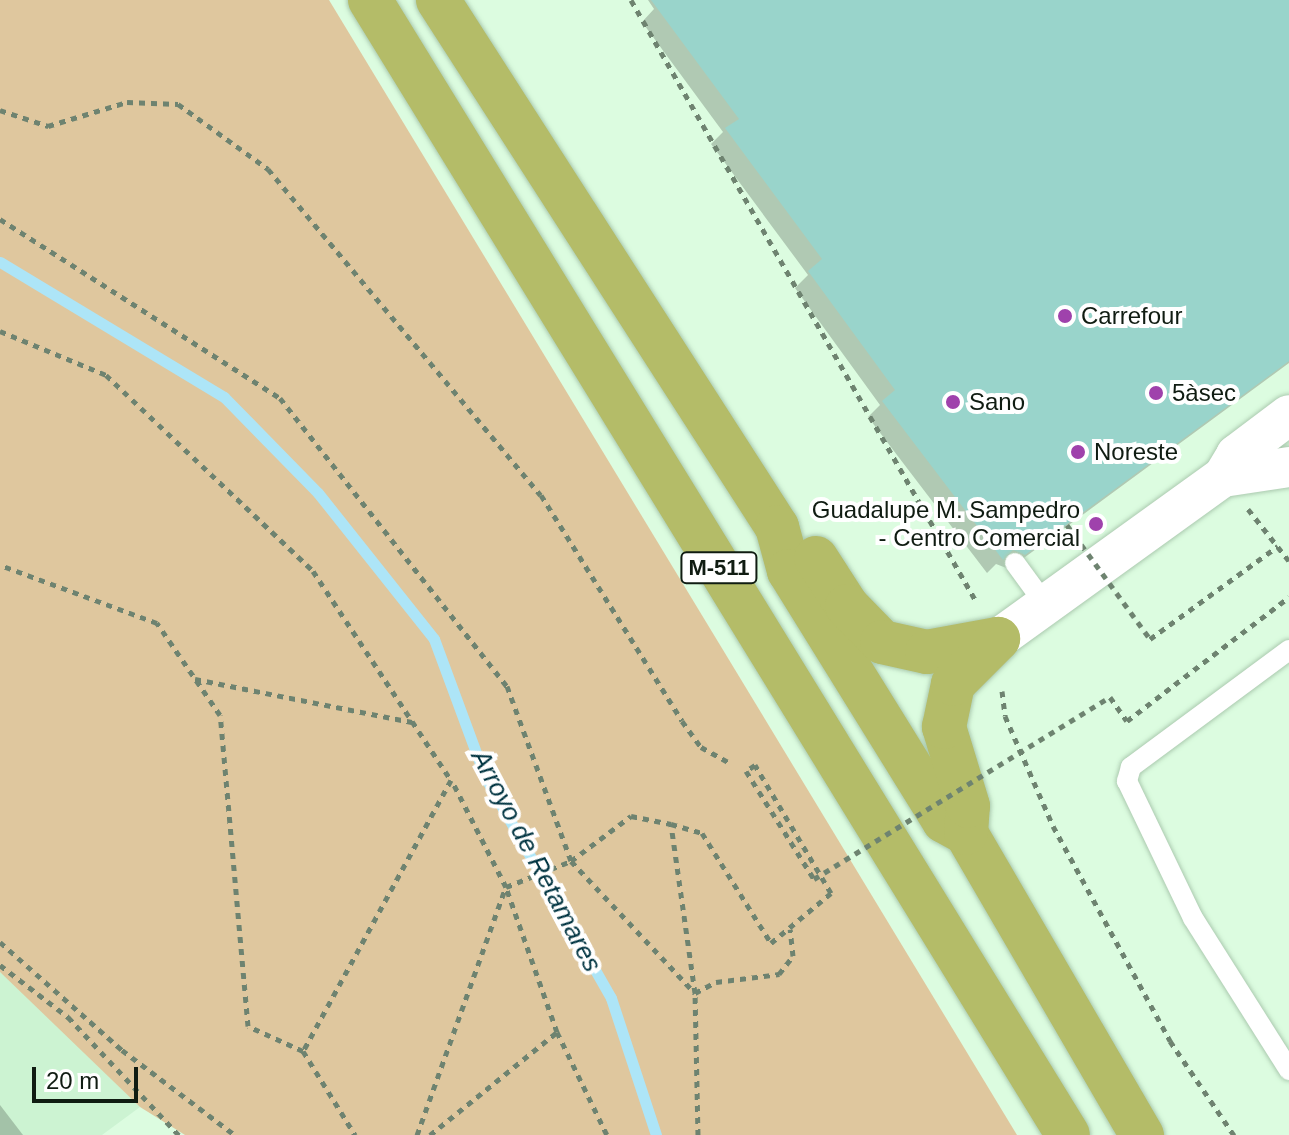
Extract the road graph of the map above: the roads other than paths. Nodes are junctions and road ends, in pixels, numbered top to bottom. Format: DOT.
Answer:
graph roads {
  1 [pos="370,0"];
  2 [pos="438,0"];
  3 [pos="1289,415"];
  4 [pos="1289,467"];
  5 [pos="1223,477"];
  6 [pos="777,527"];
  7 [pos="1015,563"];
  8 [pos="1045,604"];
  9 [pos="998,639"];
  10 [pos="1289,650"];
  11 [pos="966,833"];
  12 [pos="1289,1070"];
  13 [pos="1068,1135"];
  14 [pos="1142,1135"];
  1 -- 13 [label="highway, M-511"];
  2 -- 6 [label="highway, M-511"];
  3 -- 5 [label="street"];
  4 -- 5 [label="street"];
  5 -- 8 [label="street"];
  6 -- 9 [label="highway"];
  6 -- 11 [label="highway, M-511"];
  7 -- 8 [label="lane"];
  8 -- 9 [label="street"];
  9 -- 11 [label="highway"];
  10 -- 12 [label="lane"];
  11 -- 14 [label="highway, M-511"];
}
